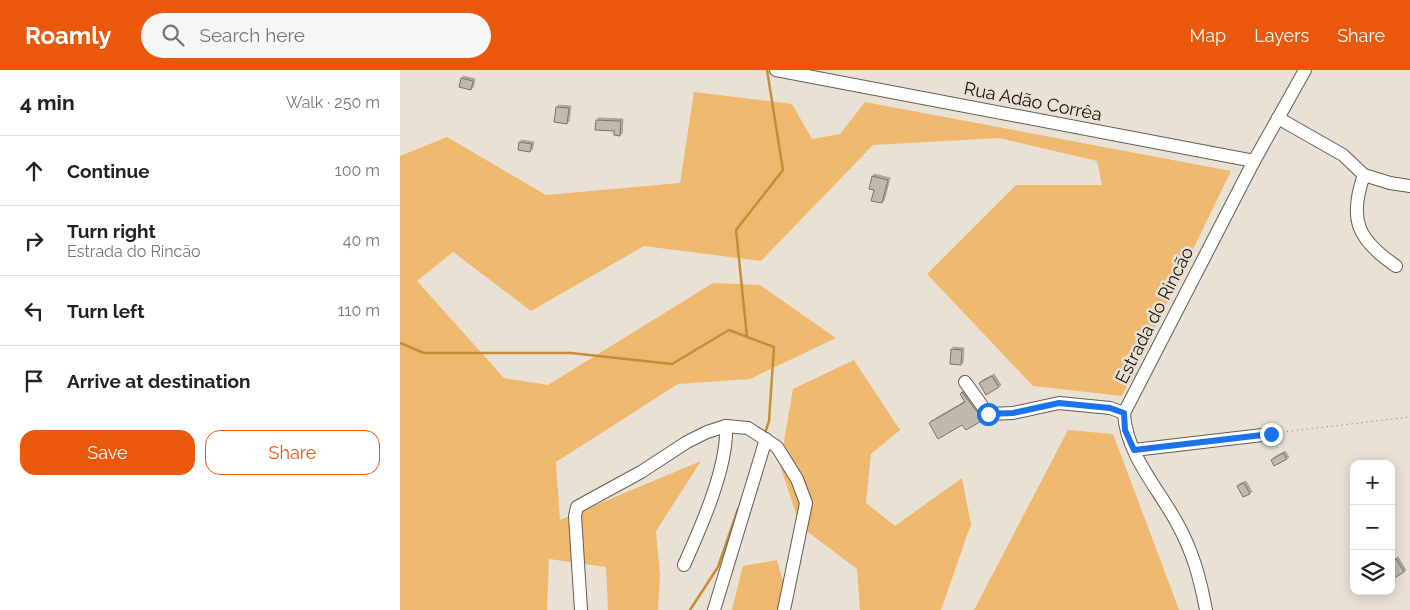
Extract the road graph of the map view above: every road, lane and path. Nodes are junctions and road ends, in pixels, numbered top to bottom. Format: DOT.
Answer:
graph roads {
  1 [pos="776,70"];
  2 [pos="1305,70"];
  3 [pos="800,72"];
  4 [pos="1278,118"];
  5 [pos="1254,160"];
  6 [pos="1364,175"];
  7 [pos="1410,186"];
  8 [pos="1396,266"];
  9 [pos="965,382"];
  10 [pos="1124,413"];
  11 [pos="1410,417"];
  12 [pos="726,426"];
  13 [pos="1271,434"];
  14 [pos="766,439"];
  15 [pos="1134,450"];
  16 [pos="684,565"];
  17 [pos="581,610"];
  18 [pos="714,610"];
  19 [pos="784,610"];
  20 [pos="1206,610"];
  1 -- 3 [label="street, Rua Adão Corrêa"];
  2 -- 4 [label="street, Estrada do Rincão"];
  3 -- 5 [label="street, Rua Adão Corrêa"];
  4 -- 5 [label="street, Estrada do Rincão"];
  4 -- 6 [label="street"];
  5 -- 10 [label="street, Estrada do Rincão"];
  6 -- 7 [label="street"];
  6 -- 8 [label="street"];
  9 -- 10 [label="street"];
  10 -- 15 [label="street"];
  11 -- 13 [label="path"];
  12 -- 14 [label="street"];
  12 -- 16 [label="street"];
  12 -- 17 [label="street"];
  13 -- 15 [label="street"];
  14 -- 18 [label="street"];
  14 -- 19 [label="street"];
  15 -- 20 [label="street"];
}
